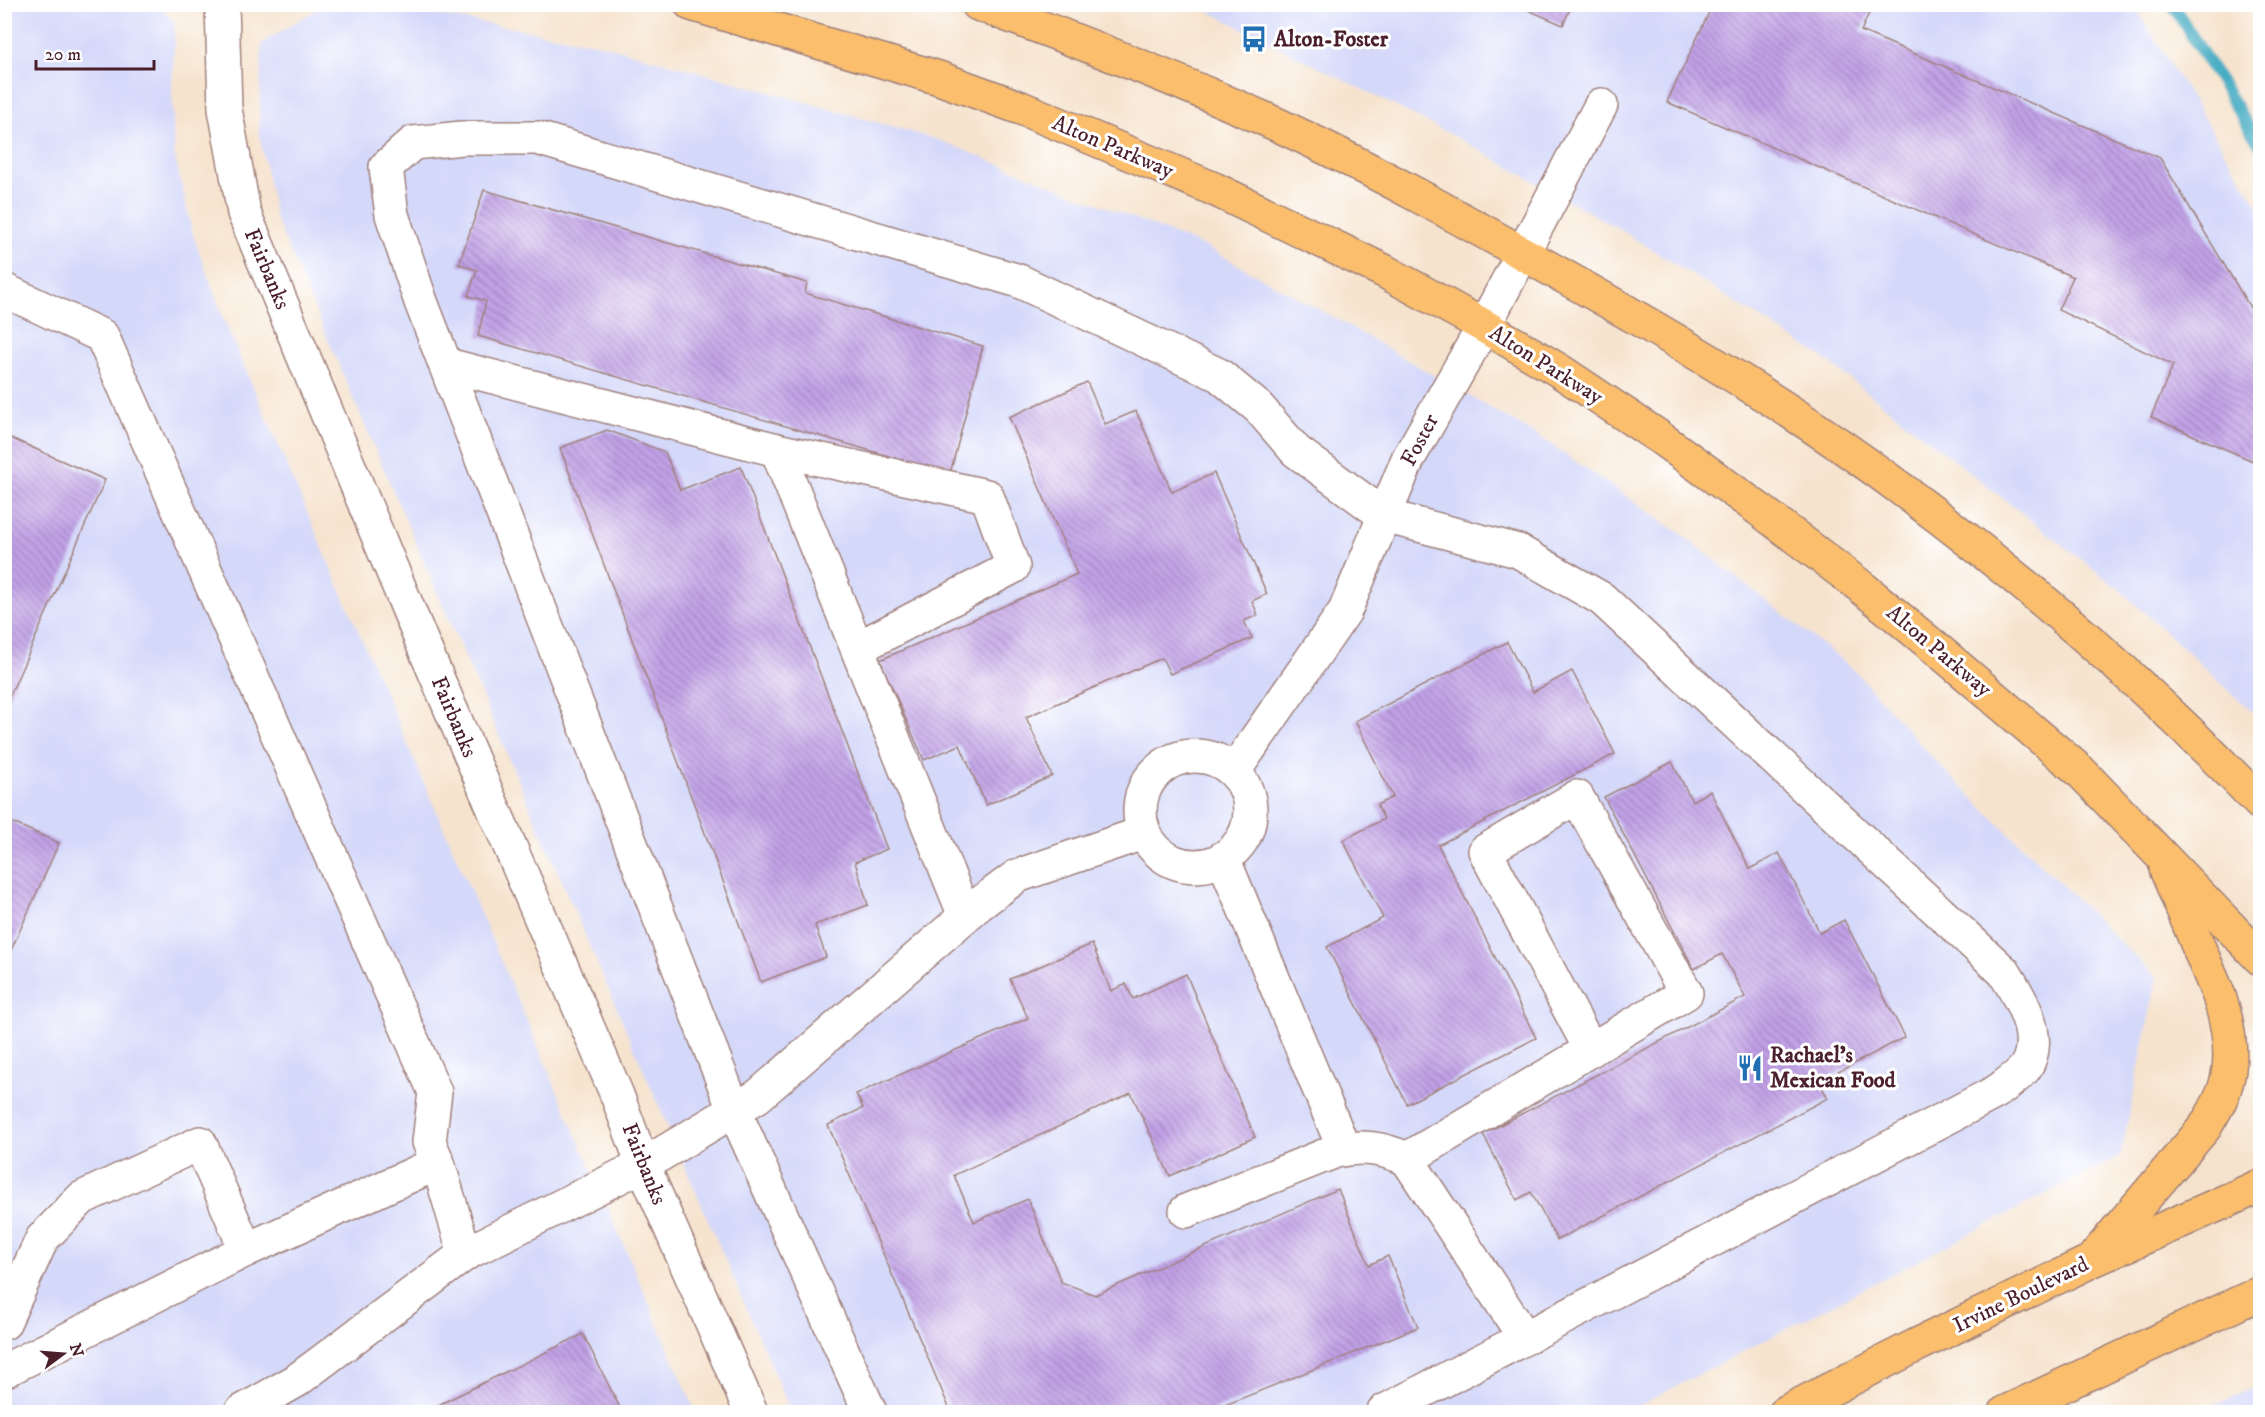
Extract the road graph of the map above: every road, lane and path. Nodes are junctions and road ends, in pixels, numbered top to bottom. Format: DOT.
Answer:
graph roads {
  1 [pos="222,4"];
  2 [pos="691,4"];
  3 [pos="978,4"];
  4 [pos="1601,105"];
  5 [pos="1523,253"];
  6 [pos="4,290"];
  7 [pos="1484,326"];
  8 [pos="447,365"];
  9 [pos="777,450"];
  10 [pos="1384,516"];
  11 [pos="858,648"];
  12 [pos="1234,771"];
  13 [pos="2260,803"];
  14 [pos="1143,832"];
  15 [pos="2159,851"];
  16 [pos="1223,858"];
  17 [pos="965,916"];
  18 [pos="2260,958"];
  19 [pos="1591,1050"];
  20 [pos="734,1110"];
  21 [pos="1344,1149"];
  22 [pos="1407,1159"];
  23 [pos="438,1164"];
  24 [pos="643,1165"];
  25 [pos="2260,1186"];
  26 [pos="1186,1211"];
  27 [pos="246,1250"];
  28 [pos="465,1254"];
  29 [pos="2091,1261"];
  30 [pos="2260,1293"];
  31 [pos="4,1323"];
  32 [pos="1525,1338"];
  33 [pos="4,1371"];
  34 [pos="241,1413"];
  35 [pos="751,1413"];
  36 [pos="870,1413"];
  37 [pos="1383,1413"];
  38 [pos="1786,1413"];
  39 [pos="2006,1413"];
  1 -- 24 [label="street, Fairbanks"];
  2 -- 7 [label="main road, Alton Parkway"];
  3 -- 5 [label="main road"];
  4 -- 5 [label="street, Foster"];
  5 -- 7 [label="street, Foster"];
  5 -- 13 [label="main road"];
  6 -- 23 [label="street"];
  7 -- 10 [label="street, Foster"];
  7 -- 15 [label="main road, Alton Parkway"];
  8 -- 9 [label="street"];
  8 -- 10 [label="street"];
  8 -- 20 [label="street"];
  9 -- 11 [label="street"];
  9 -- 11 [label="street"];
  10 -- 12 [label="street, Foster"];
  10 -- 32 [label="street"];
  11 -- 17 [label="street"];
  12 -- 14 [label="street"];
  12 -- 16 [label="street"];
  14 -- 16 [label="street"];
  14 -- 17 [label="street"];
  15 -- 18 [label="main road, Alton Parkway"];
  15 -- 29 [label="main road"];
  16 -- 21 [label="street"];
  17 -- 20 [label="street"];
  19 -- 19 [label="street"];
  19 -- 22 [label="street"];
  20 -- 24 [label="street"];
  20 -- 36 [label="street"];
  21 -- 22 [label="street"];
  21 -- 26 [label="street"];
  22 -- 32 [label="street"];
  23 -- 27 [label="street"];
  23 -- 28 [label="street"];
  24 -- 28 [label="street"];
  24 -- 35 [label="street, Fairbanks"];
  25 -- 29 [label="main road, Irvine Boulevard"];
  27 -- 31 [label="street"];
  27 -- 33 [label="street"];
  28 -- 34 [label="street"];
  29 -- 38 [label="main road, Irvine Boulevard"];
  30 -- 39 [label="main road"];
  32 -- 37 [label="street"];
}
